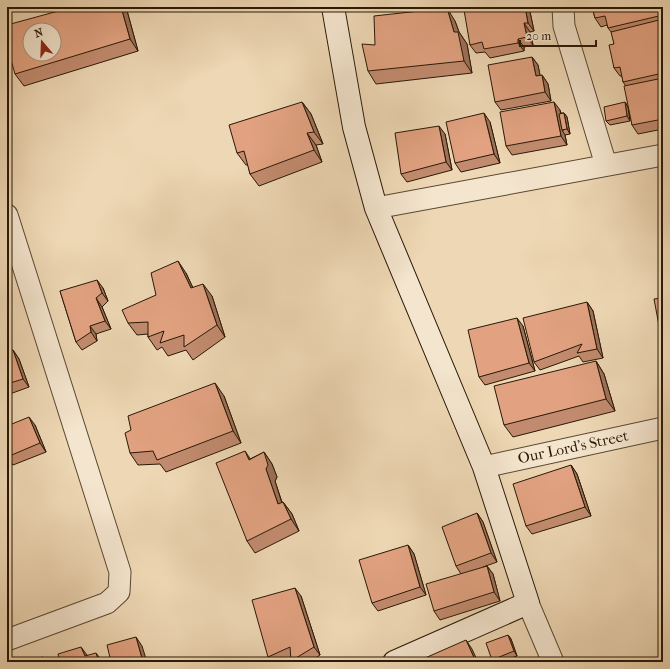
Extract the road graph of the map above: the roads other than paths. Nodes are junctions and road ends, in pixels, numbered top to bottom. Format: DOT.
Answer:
graph roads {
  1 [pos="333,7"];
  2 [pos="563,7"];
  3 [pos="663,154"];
  4 [pos="606,165"];
  5 [pos="376,208"];
  6 [pos="7,215"];
  7 [pos="663,428"];
  8 [pos="484,467"];
  9 [pos="528,603"];
  10 [pos="7,640"];
  11 [pos="394,662"];
  12 [pos="553,662"];
  1 -- 5 [label="street"];
  2 -- 4 [label="street"];
  3 -- 4 [label="street"];
  4 -- 5 [label="street"];
  5 -- 8 [label="street"];
  6 -- 10 [label="street"];
  7 -- 8 [label="street, Our Lord’s Street"];
  8 -- 9 [label="street"];
  9 -- 11 [label="street"];
  9 -- 12 [label="street"];
}
